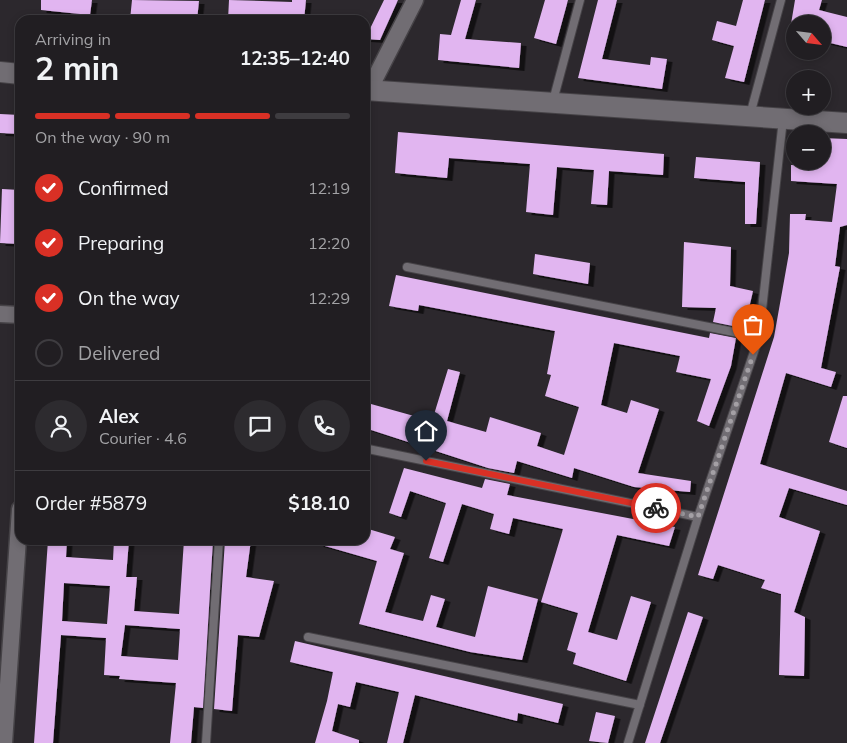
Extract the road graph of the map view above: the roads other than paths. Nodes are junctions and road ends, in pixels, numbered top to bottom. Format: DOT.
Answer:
graph roads {
  1 [pos="415,0"];
  2 [pos="580,0"];
  3 [pos="781,0"];
  4 [pos="0,72"];
  5 [pos="15,74"];
  6 [pos="370,84"];
  7 [pos="370,90"];
  8 [pos="552,101"];
  9 [pos="750,115"];
  10 [pos="783,119"];
  11 [pos="847,123"];
  12 [pos="407,267"];
  13 [pos="0,314"];
  14 [pos="15,315"];
  15 [pos="759,337"];
  16 [pos="370,449"];
  17 [pos="698,517"];
  18 [pos="18,545"];
  19 [pos="219,545"];
  20 [pos="308,637"];
  21 [pos="640,705"];
  22 [pos="4,743"];
  23 [pos="206,743"];
  24 [pos="628,743"];
  1 -- 6 [label="street"];
  2 -- 8 [label="lane"];
  3 -- 9 [label="lane"];
  4 -- 5 [label="street"];
  7 -- 8 [label="street"];
  8 -- 9 [label="street"];
  9 -- 10 [label="street"];
  10 -- 11 [label="street"];
  10 -- 15 [label="lane"];
  12 -- 15 [label="lane"];
  13 -- 14 [label="street"];
  15 -- 17 [label="lane"];
  16 -- 17 [label="lane"];
  17 -- 21 [label="lane"];
  18 -- 22 [label="street"];
  19 -- 23 [label="lane"];
  20 -- 21 [label="lane"];
  21 -- 24 [label="lane"];
}
